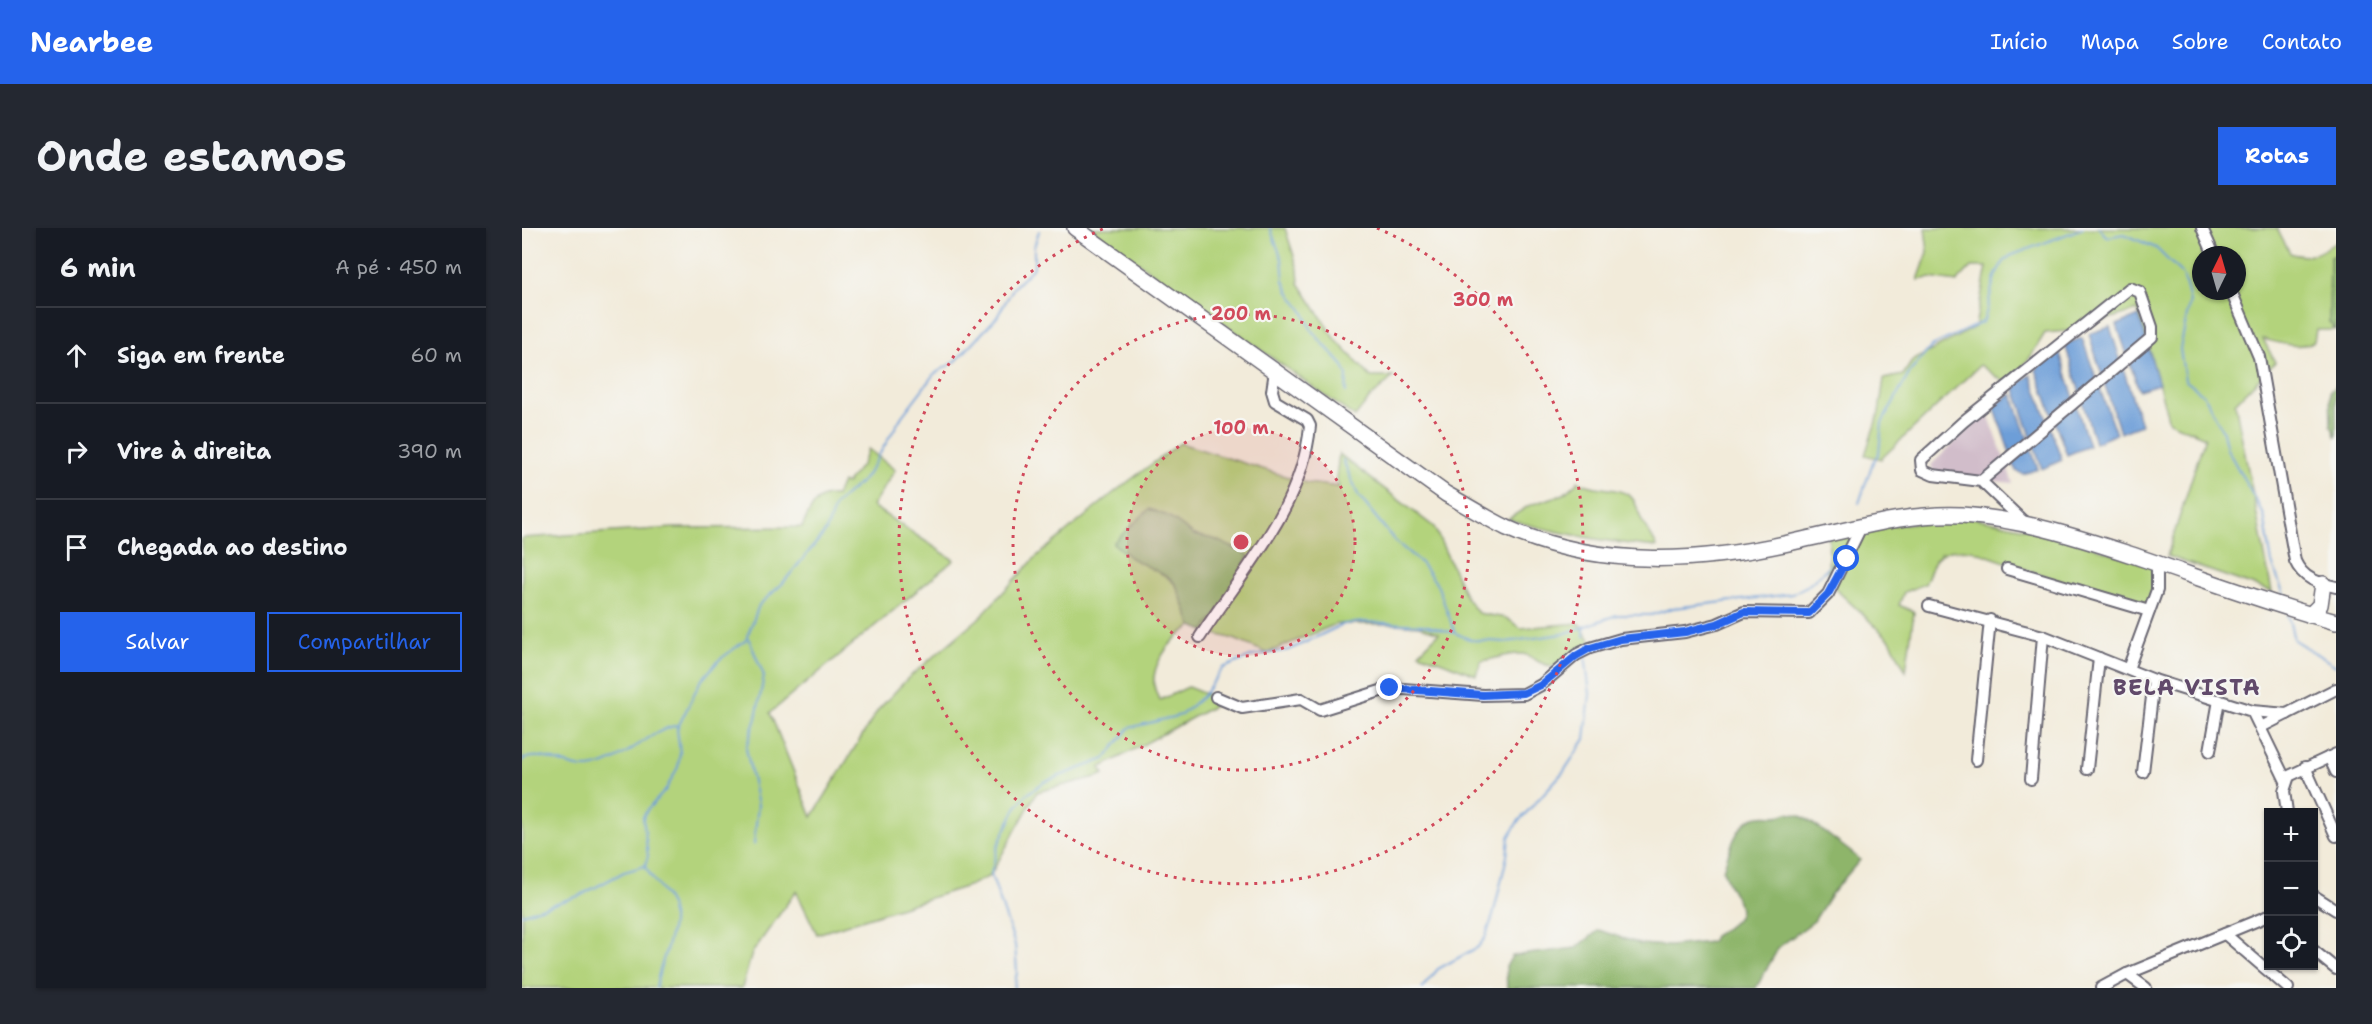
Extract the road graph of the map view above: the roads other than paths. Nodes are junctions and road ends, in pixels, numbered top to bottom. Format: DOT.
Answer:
graph roads {
  1 [pos="1075,228"];
  2 [pos="2202,228"];
  3 [pos="2210,246"];
  4 [pos="2235,300"];
  5 [pos="1275,371"];
  6 [pos="1982,481"];
  7 [pos="2025,523"];
  8 [pos="1861,527"];
  9 [pos="2157,564"];
  10 [pos="2007,568"];
  11 [pos="2330,586"];
  12 [pos="1929,606"];
  13 [pos="2149,611"];
  14 [pos="2310,615"];
  15 [pos="1990,620"];
  16 [pos="2336,622"];
  17 [pos="2043,636"];
  18 [pos="1200,637"];
  19 [pos="2099,658"];
  20 [pos="2128,669"];
  21 [pos="2154,680"];
  22 [pos="2336,689"];
  23 [pos="1216,697"];
  24 [pos="2219,700"];
  25 [pos="2252,711"];
  26 [pos="2290,714"];
  27 [pos="2261,727"];
  28 [pos="2210,751"];
  29 [pos="2332,756"];
  30 [pos="1976,760"];
  31 [pos="2306,767"];
  32 [pos="2086,770"];
  33 [pos="2144,772"];
  34 [pos="2336,772"];
  35 [pos="2031,779"];
  36 [pos="2286,781"];
  37 [pos="2287,808"];
  38 [pos="2336,836"];
  39 [pos="2318,899"];
  40 [pos="2336,910"];
  41 [pos="2264,918"];
  42 [pos="2225,934"];
  43 [pos="2336,952"];
  44 [pos="2318,955"];
  45 [pos="2332,965"];
  46 [pos="2127,974"];
  47 [pos="2101,988"];
  48 [pos="2146,988"];
  49 [pos="2288,988"];
  1 -- 5 [label="highway"];
  2 -- 3 [label="street"];
  4 -- 11 [label="street"];
  5 -- 8 [label="highway"];
  5 -- 18 [label="street"];
  6 -- 6 [label="street"];
  6 -- 7 [label="street"];
  7 -- 8 [label="highway"];
  7 -- 9 [label="highway"];
  8 -- 23 [label="street"];
  9 -- 13 [label="street"];
  9 -- 14 [label="highway"];
  10 -- 13 [label="street"];
  11 -- 14 [label="highway"];
  12 -- 15 [label="street"];
  13 -- 20 [label="street"];
  14 -- 16 [label="highway"];
  15 -- 17 [label="street"];
  15 -- 30 [label="street"];
  17 -- 19 [label="street"];
  17 -- 35 [label="street"];
  19 -- 20 [label="street"];
  19 -- 32 [label="street"];
  20 -- 21 [label="street"];
  21 -- 24 [label="street"];
  21 -- 33 [label="street"];
  22 -- 26 [label="street"];
  24 -- 25 [label="street"];
  24 -- 28 [label="street"];
  25 -- 26 [label="street"];
  25 -- 27 [label="street"];
  26 -- 27 [label="street"];
  27 -- 36 [label="street"];
  29 -- 31 [label="street"];
  29 -- 34 [label="street"];
  31 -- 36 [label="street"];
  31 -- 38 [label="street"];
  36 -- 37 [label="street"];
  39 -- 40 [label="street"];
  41 -- 42 [label="street"];
  42 -- 46 [label="street"];
  42 -- 49 [label="street"];
  43 -- 45 [label="street"];
  44 -- 45 [label="street"];
  46 -- 47 [label="street"];
  46 -- 48 [label="street"];
}
